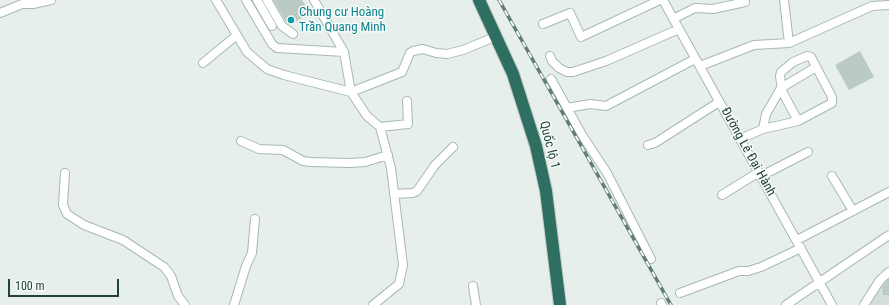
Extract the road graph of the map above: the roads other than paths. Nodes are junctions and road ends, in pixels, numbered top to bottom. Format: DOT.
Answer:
graph roads {
  1 [pos="51,0"];
  2 [pos="216,0"];
  3 [pos="246,0"];
  4 [pos="314,0"];
  5 [pos="479,0"];
  6 [pos="660,0"];
  7 [pos="663,0"];
  8 [pos="784,0"];
  9 [pos="27,2"];
  10 [pos="268,2"];
  11 [pos="745,2"];
  12 [pos="259,4"];
  13 [pos="889,5"];
  14 [pos="0,13"];
  15 [pos="673,19"];
  16 [pos="280,22"];
  17 [pos="543,24"];
  18 [pos="272,26"];
  19 [pos="679,29"];
  20 [pos="264,30"];
  21 [pos="293,34"];
  22 [pos="237,35"];
  23 [pos="497,36"];
  24 [pos="789,43"];
  25 [pos="344,52"];
  26 [pos="550,56"];
  27 [pos="698,63"];
  28 [pos="203,64"];
  29 [pos="816,67"];
  30 [pos="551,79"];
  31 [pos="781,88"];
  32 [pos="351,92"];
  33 [pos="407,101"];
  34 [pos="720,102"];
  35 [pos="567,108"];
  36 [pos="798,121"];
  37 [pos="380,127"];
  38 [pos="762,129"];
  39 [pos="740,139"];
  40 [pos="241,141"];
  41 [pos="648,146"];
  42 [pos="454,147"];
  43 [pos="808,152"];
  44 [pos="388,155"];
  45 [pos="65,173"];
  46 [pos="760,174"];
  47 [pos="832,176"];
  48 [pos="889,192"];
  49 [pos="394,194"];
  50 [pos="722,195"];
  51 [pos="852,211"];
  52 [pos="255,219"];
  53 [pos="889,235"];
  54 [pos="797,240"];
  55 [pos="801,248"];
  56 [pos="651,259"];
  57 [pos="889,272"];
  58 [pos="820,281"];
  59 [pos="473,286"];
  60 [pos="680,293"];
  61 [pos="185,305"];
  62 [pos="234,305"];
  63 [pos="373,305"];
  64 [pos="476,305"];
  65 [pos="560,305"];
  66 [pos="786,305"];
  67 [pos="832,305"];
  68 [pos="864,305"];
  1 -- 9 [label="street"];
  2 -- 22 [label="street"];
  3 -- 20 [label="street"];
  4 -- 25 [label="street"];
  5 -- 23 [label="highway, Quốc lộ 1"];
  6 -- 17 [label="street"];
  7 -- 15 [label="street, Đường Lê Đại Hành"];
  8 -- 24 [label="street"];
  9 -- 14 [label="street"];
  10 -- 12 [label="street"];
  10 -- 16 [label="street"];
  11 -- 15 [label="street"];
  12 -- 18 [label="street"];
  13 -- 24 [label="street"];
  15 -- 19 [label="street, Đường Lê Đại Hành"];
  16 -- 18 [label="street"];
  16 -- 21 [label="street"];
  18 -- 20 [label="street"];
  19 -- 26 [label="street"];
  19 -- 27 [label="street, Đường Lê Đại Hành"];
  20 -- 25 [label="street"];
  22 -- 28 [label="street"];
  22 -- 32 [label="street"];
  23 -- 32 [label="street"];
  23 -- 65 [label="highway, Quốc lộ 1"];
  24 -- 27 [label="street"];
  25 -- 32 [label="street"];
  27 -- 34 [label="street, Đường Lê Đại Hành"];
  27 -- 35 [label="street"];
  29 -- 31 [label="street"];
  29 -- 31 [label="street"];
  29 -- 36 [label="street"];
  30 -- 35 [label="street"];
  31 -- 36 [label="street"];
  31 -- 38 [label="street"];
  32 -- 37 [label="street"];
  33 -- 37 [label="street"];
  34 -- 39 [label="street, Đường Lê Đại Hành"];
  34 -- 41 [label="street"];
  35 -- 56 [label="street"];
  36 -- 38 [label="street"];
  37 -- 44 [label="street"];
  38 -- 39 [label="street"];
  39 -- 46 [label="street, Đường Lê Đại Hành"];
  40 -- 44 [label="street"];
  42 -- 49 [label="street"];
  43 -- 46 [label="street"];
  44 -- 49 [label="street"];
  45 -- 61 [label="street"];
  46 -- 50 [label="street"];
  46 -- 54 [label="street, Đường Lê Đại Hành"];
  47 -- 51 [label="street"];
  48 -- 51 [label="street"];
  49 -- 63 [label="street"];
  51 -- 54 [label="street"];
  52 -- 62 [label="street"];
  53 -- 58 [label="street"];
  54 -- 55 [label="street, Đường Lê Đại Hành"];
  55 -- 58 [label="street, Đường Lê Đại Hành"];
  55 -- 60 [label="street"];
  57 -- 68 [label="street"];
  58 -- 66 [label="street"];
  58 -- 67 [label="street, Đường Lê Đại Hành"];
  59 -- 64 [label="street"];
}
